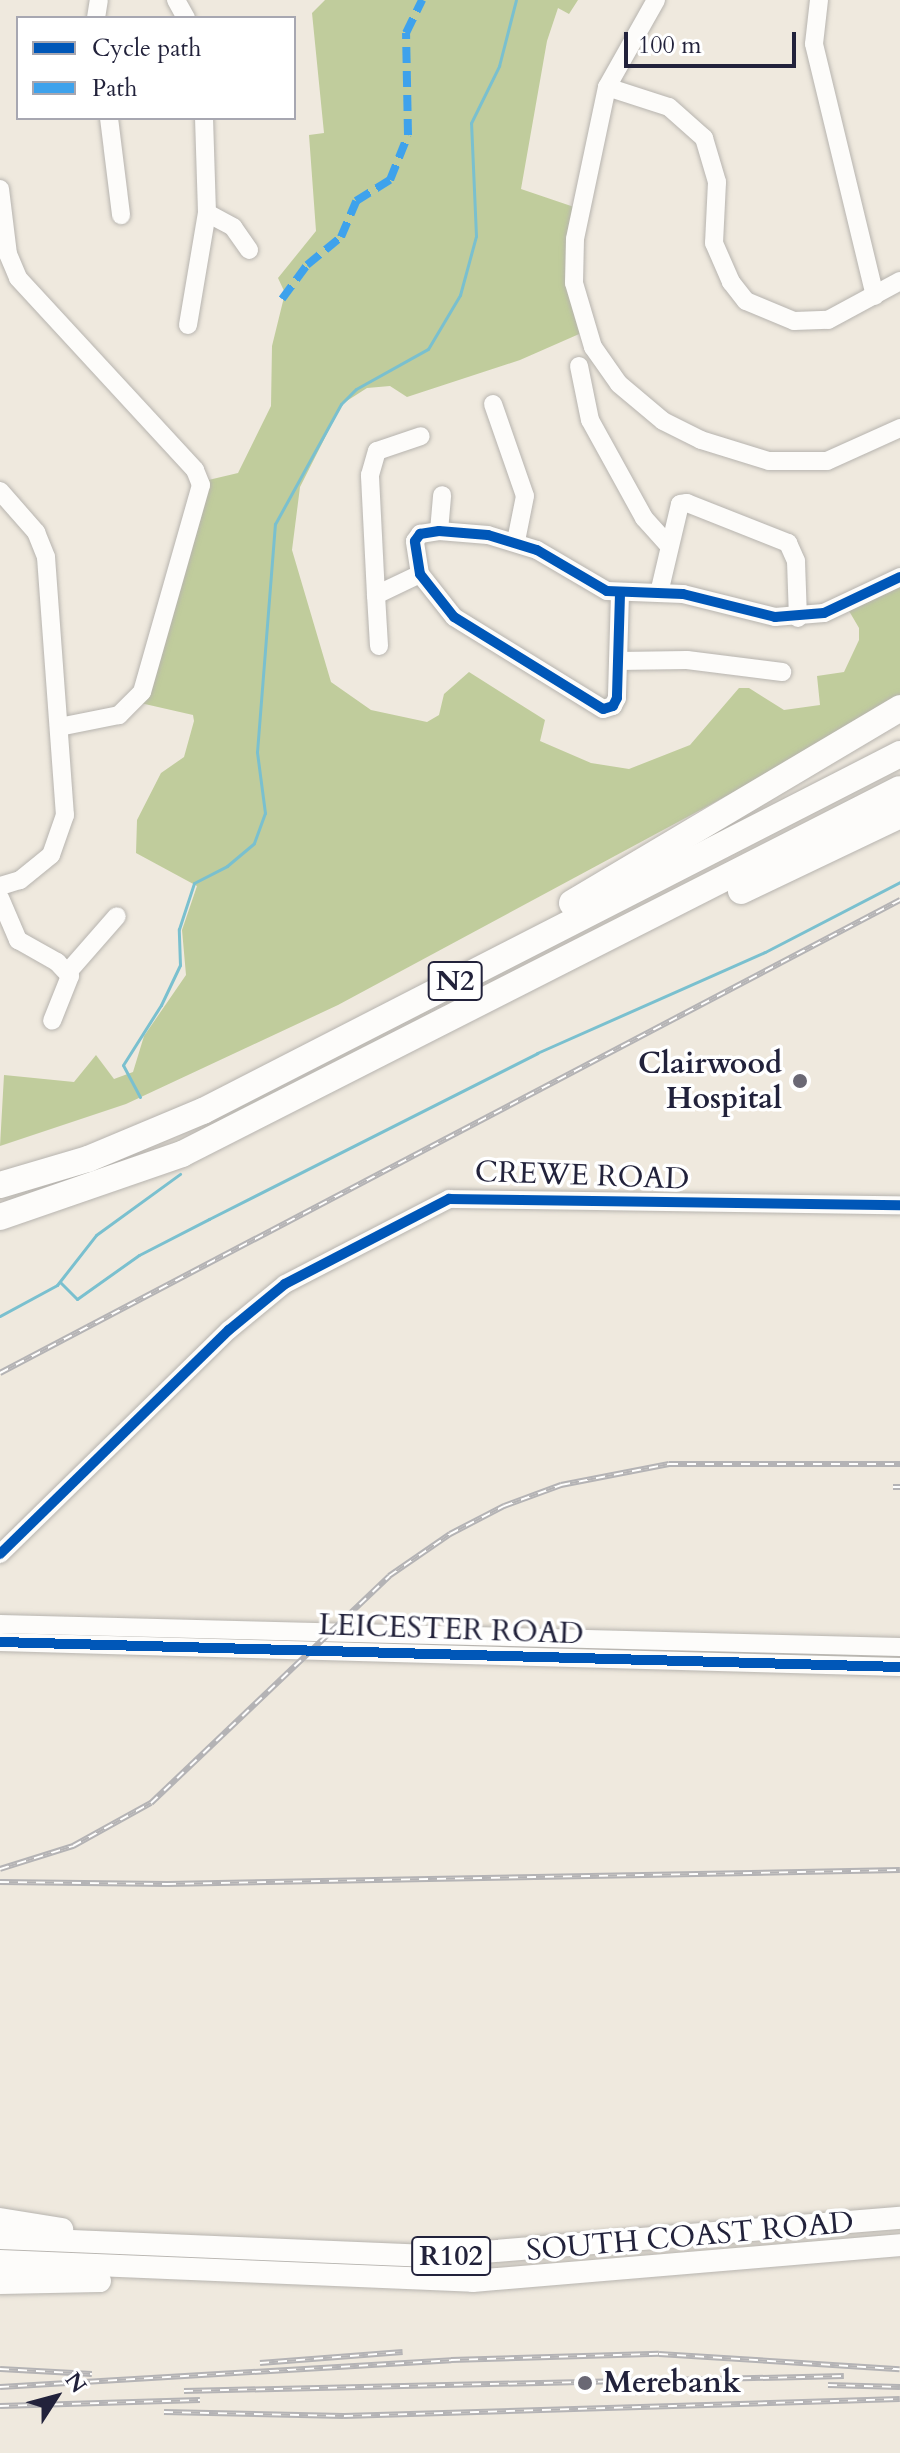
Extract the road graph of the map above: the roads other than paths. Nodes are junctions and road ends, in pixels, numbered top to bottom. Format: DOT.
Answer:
graph roads {
  1 [pos="656,0"];
  2 [pos="819,0"];
  3 [pos="607,87"];
  4 [pos="109,120"];
  5 [pos="204,120"];
  6 [pos="0,189"];
  7 [pos="207,213"];
  8 [pos="121,215"];
  9 [pos="249,250"];
  10 [pos="900,281"];
  11 [pos="875,296"];
  12 [pos="188,325"];
  13 [pos="579,366"];
  14 [pos="493,404"];
  15 [pos="900,428"];
  16 [pos="421,436"];
  17 [pos="0,491"];
  18 [pos="442,495"];
  19 [pos="439,531"];
  20 [pos="516,541"];
  21 [pos="668,545"];
  22 [pos="420,574"];
  23 [pos="900,577"];
  24 [pos="659,593"];
  25 [pos="620,594"];
  26 [pos="376,595"];
  27 [pos="798,618"];
  28 [pos="379,646"];
  29 [pos="618,661"];
  30 [pos="782,672"];
  31 [pos="900,708"];
  32 [pos="59,727"];
  33 [pos="900,754"];
  34 [pos="900,789"];
  35 [pos="900,815"];
  36 [pos="0,886"];
  37 [pos="0,898"];
  38 [pos="117,916"];
  39 [pos="68,972"];
  40 [pos="52,1021"];
  41 [pos="449,1021"];
  42 [pos="349,1035"];
  43 [pos="0,1185"];
  44 [pos="900,1205"];
  45 [pos="0,1217"];
  46 [pos="0,1554"];
  47 [pos="0,1624"];
  48 [pos="147,1636"];
  49 [pos="640,1640"];
  50 [pos="0,1642"];
  51 [pos="900,1647"];
  52 [pos="639,1660"];
  53 [pos="900,1667"];
  54 [pos="900,2218"];
  55 [pos="0,2219"];
  56 [pos="0,2238"];
  57 [pos="618,2242"];
  58 [pos="159,2245"];
  59 [pos="900,2245"];
  60 [pos="310,2252"];
  61 [pos="0,2261"];
  62 [pos="620,2270"];
  63 [pos="181,2271"];
  64 [pos="311,2277"];
  65 [pos="0,2283"];
  1 -- 3 [label="street"];
  2 -- 11 [label="street"];
  3 -- 11 [label="street"];
  3 -- 15 [label="street"];
  4 -- 8 [label="street"];
  5 -- 7 [label="street"];
  6 -- 32 [label="street"];
  7 -- 9 [label="street"];
  7 -- 12 [label="street"];
  10 -- 11 [label="street"];
  13 -- 21 [label="street"];
  14 -- 20 [label="street"];
  16 -- 26 [label="street"];
  17 -- 32 [label="street"];
  18 -- 19 [label="street"];
  19 -- 20 [label="street"];
  19 -- 22 [label="street"];
  20 -- 25 [label="street"];
  21 -- 24 [label="street"];
  21 -- 27 [label="street"];
  22 -- 26 [label="street"];
  22 -- 29 [label="street"];
  23 -- 27 [label="street"];
  24 -- 25 [label="street"];
  24 -- 27 [label="street"];
  25 -- 29 [label="street"];
  26 -- 28 [label="street"];
  29 -- 30 [label="street"];
  31 -- 42 [label="highway"];
  32 -- 36 [label="street"];
  33 -- 42 [label="highway, N2"];
  34 -- 41 [label="highway, N2"];
  35 -- 41 [label="highway"];
  37 -- 39 [label="street"];
  38 -- 39 [label="street"];
  39 -- 40 [label="street"];
  41 -- 45 [label="highway, N2"];
  42 -- 43 [label="highway, N2"];
  44 -- 46 [label="street, CREWE ROAD"];
  47 -- 48 [label="street, LEICESTER ROAD"];
  48 -- 49 [label="street, LEICESTER ROAD"];
  48 -- 50 [label="street, LEICESTER ROAD"];
  48 -- 52 [label="street, LEICESTER ROAD"];
  49 -- 51 [label="street, LEICESTER ROAD"];
  49 -- 52 [label="street"];
  52 -- 53 [label="street, LEICESTER ROAD"];
  54 -- 57 [label="main road, SOUTH COAST ROAD / R102"];
  55 -- 58 [label="main road"];
  56 -- 58 [label="main road, SOUTH COAST ROAD / R102"];
  57 -- 60 [label="main road, SOUTH COAST ROAD / R102"];
  57 -- 62 [label="main road"];
  58 -- 60 [label="main road, SOUTH COAST ROAD / R102"];
  59 -- 62 [label="main road, SOUTH COAST ROAD / R102"];
  60 -- 64 [label="main road"];
  61 -- 63 [label="main road, SOUTH COAST ROAD / R102"];
  62 -- 64 [label="main road, SOUTH COAST ROAD / R102"];
  63 -- 64 [label="main road, SOUTH COAST ROAD / R102"];
  63 -- 65 [label="main road"];
}
